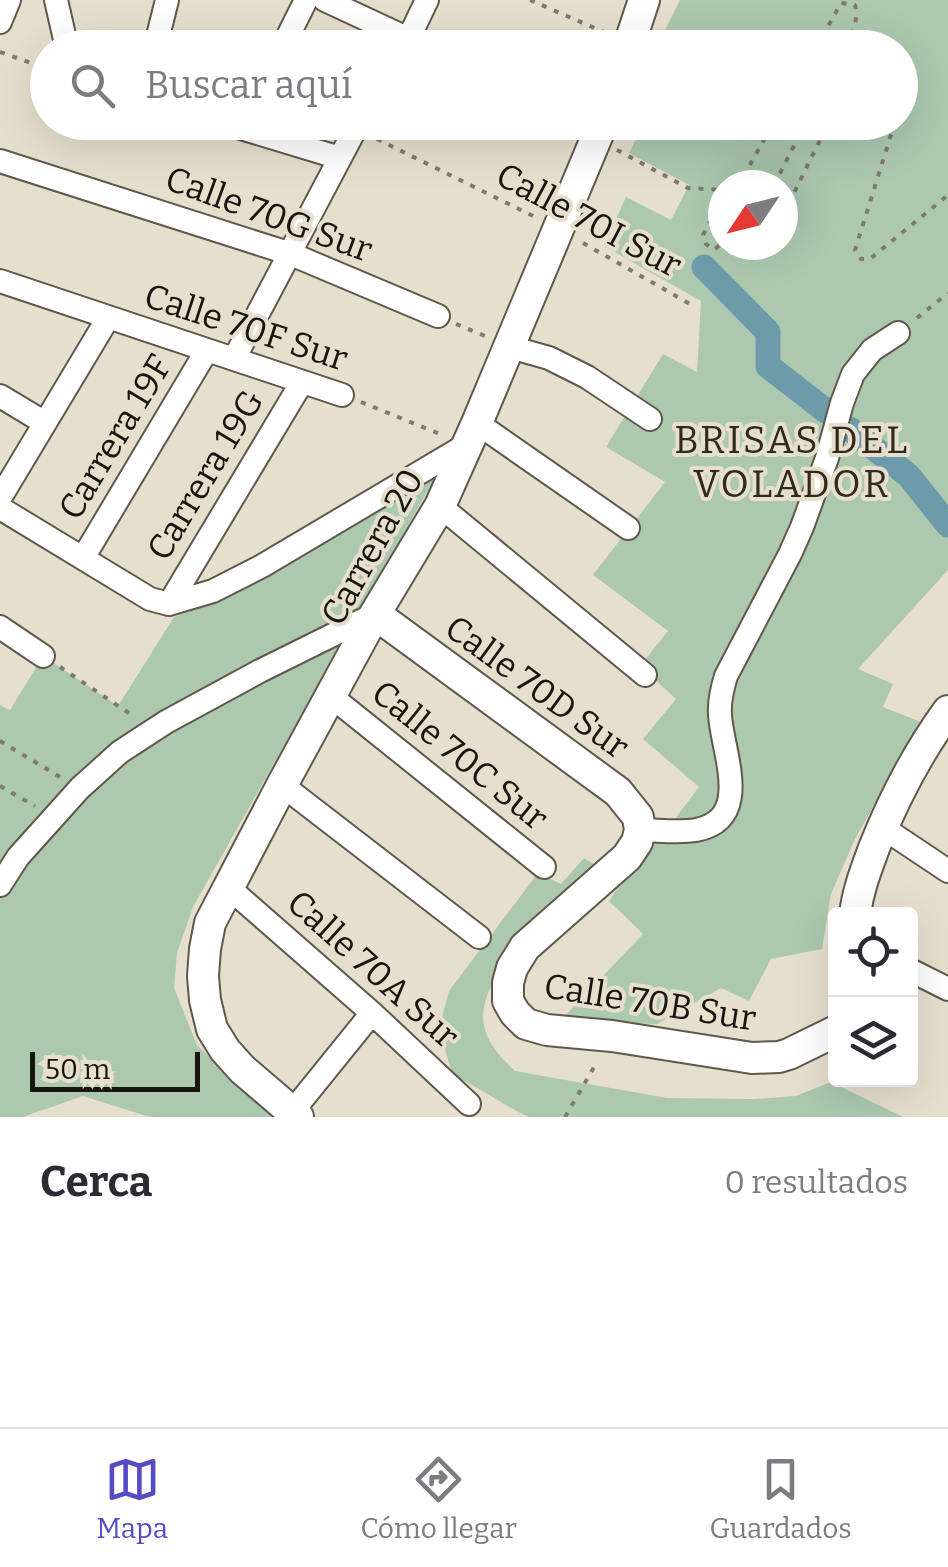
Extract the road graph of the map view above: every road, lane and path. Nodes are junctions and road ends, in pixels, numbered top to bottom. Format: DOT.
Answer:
graph roads {
  1 [pos="9,0"];
  2 [pos="56,0"];
  3 [pos="167,0"];
  4 [pos="306,0"];
  5 [pos="325,0"];
  6 [pos="427,0"];
  7 [pos="530,0"];
  8 [pos="644,0"];
  9 [pos="0,22"];
  10 [pos="62,30"];
  11 [pos="160,30"];
  12 [pos="291,30"];
  13 [pos="384,30"];
  14 [pos="418,30"];
  15 [pos="596,30"];
  16 [pos="634,30"];
  17 [pos="826,30"];
  18 [pos="854,30"];
  19 [pos="0,52"];
  20 [pos="30,63"];
  21 [pos="284,140"];
  22 [pos="349,140"];
  23 [pos="386,140"];
  24 [pos="596,140"];
  25 [pos="614,140"];
  26 [pos="764,140"];
  27 [pos="797,140"];
  28 [pos="820,140"];
  29 [pos="889,140"];
  30 [pos="340,158"];
  31 [pos="0,161"];
  32 [pos="747,170"];
  33 [pos="782,170"];
  34 [pos="798,185"];
  35 [pos="708,191"];
  36 [pos="948,195"];
  37 [pos="559,229"];
  38 [pos="291,254"];
  39 [pos="3,290"];
  40 [pos="948,293"];
  41 [pos="690,304"];
  42 [pos="438,316"];
  43 [pos="108,318"];
  44 [pos="898,333"];
  45 [pos="510,346"];
  46 [pos="207,350"];
  47 [pos="234,360"];
  48 [pos="302,382"];
  49 [pos="342,395"];
  50 [pos="0,396"];
  51 [pos="650,418"];
  52 [pos="45,423"];
  53 [pos="473,434"];
  54 [pos="0,498"];
  55 [pos="440,506"];
  56 [pos="0,508"];
  57 [pos="628,528"];
  58 [pos="83,558"];
  59 [pos="169,604"];
  60 [pos="376,614"];
  61 [pos="0,628"];
  62 [pos="43,656"];
  63 [pos="645,675"];
  64 [pos="332,697"];
  65 [pos="948,711"];
  66 [pos="156,729"];
  67 [pos="0,740"];
  68 [pos="282,784"];
  69 [pos="0,786"];
  70 [pos="80,788"];
  71 [pos="54,818"];
  72 [pos="882,828"];
  73 [pos="640,830"];
  74 [pos="544,867"];
  75 [pos="948,871"];
  76 [pos="0,886"];
  77 [pos="228,887"];
  78 [pos="856,907"];
  79 [pos="479,937"];
  80 [pos="918,974"];
  81 [pos="948,989"];
  82 [pos="372,1013"];
  83 [pos="828,1035"];
  84 [pos="612,1036"];
  85 [pos="469,1104"];
  86 [pos="295,1114"];
  87 [pos="565,1117"];
  1 -- 9 [label="street"];
  2 -- 10 [label="street"];
  3 -- 11 [label="street"];
  4 -- 12 [label="street"];
  5 -- 13 [label="street"];
  6 -- 14 [label="street"];
  7 -- 15 [label="path"];
  8 -- 16 [label="street"];
  17 -- 18 [label="path"];
  19 -- 20 [label="path"];
  21 -- 30 [label="street"];
  22 -- 30 [label="street"];
  23 -- 37 [label="path, Calle 70I Sur"];
  24 -- 37 [label="street, Carrera 20"];
  25 -- 35 [label="path"];
  26 -- 32 [label="path"];
  27 -- 33 [label="path"];
  28 -- 34 [label="path"];
  29 -- 36 [label="path"];
  30 -- 38 [label="street"];
  31 -- 38 [label="street, Calle 70G Sur"];
  37 -- 41 [label="path, Calle 70I Sur"];
  37 -- 45 [label="street, Carrera 20"];
  38 -- 42 [label="street, Calle 70G Sur"];
  38 -- 47 [label="street"];
  39 -- 43 [label="street, Calle 70F Sur"];
  40 -- 44 [label="path"];
  42 -- 45 [label="path"];
  43 -- 46 [label="street, Calle 70F Sur"];
  43 -- 52 [label="street"];
  44 -- 73 [label="street"];
  45 -- 51 [label="street"];
  45 -- 53 [label="street, Carrera 20"];
  46 -- 47 [label="street, Calle 70F Sur"];
  46 -- 58 [label="street, Carrera 19F"];
  47 -- 48 [label="street, Calle 70F Sur"];
  48 -- 49 [label="street, Calle 70F Sur"];
  48 -- 59 [label="street, Carrera 19G"];
  49 -- 53 [label="path, Calle 70F Sur"];
  50 -- 52 [label="street"];
  52 -- 54 [label="street"];
  53 -- 55 [label="street, Carrera 20"];
  53 -- 57 [label="street"];
  53 -- 59 [label="street"];
  55 -- 60 [label="street, Carrera 20"];
  55 -- 63 [label="street"];
  56 -- 58 [label="street"];
  58 -- 59 [label="street"];
  60 -- 64 [label="street, Carrera 20"];
  60 -- 66 [label="street"];
  60 -- 73 [label="street, Calle 70D Sur"];
  61 -- 62 [label="street"];
  62 -- 66 [label="path"];
  64 -- 68 [label="street, Carrera 20"];
  64 -- 74 [label="street, Calle 70C Sur"];
  65 -- 72 [label="street"];
  66 -- 70 [label="street"];
  67 -- 70 [label="path"];
  68 -- 77 [label="street, Carrera 20"];
  68 -- 79 [label="street"];
  69 -- 71 [label="path"];
  70 -- 71 [label="street"];
  71 -- 76 [label="street"];
  72 -- 75 [label="street"];
  72 -- 78 [label="street"];
  73 -- 84 [label="street, Calle 70B Sur"];
  77 -- 82 [label="street, Calle 70A Sur"];
  77 -- 86 [label="street, Carrera 20"];
  80 -- 81 [label="street"];
  82 -- 85 [label="street, Calle 70A Sur"];
  82 -- 86 [label="street"];
  83 -- 84 [label="street, Calle 70B Sur"];
  84 -- 87 [label="path"];
}
